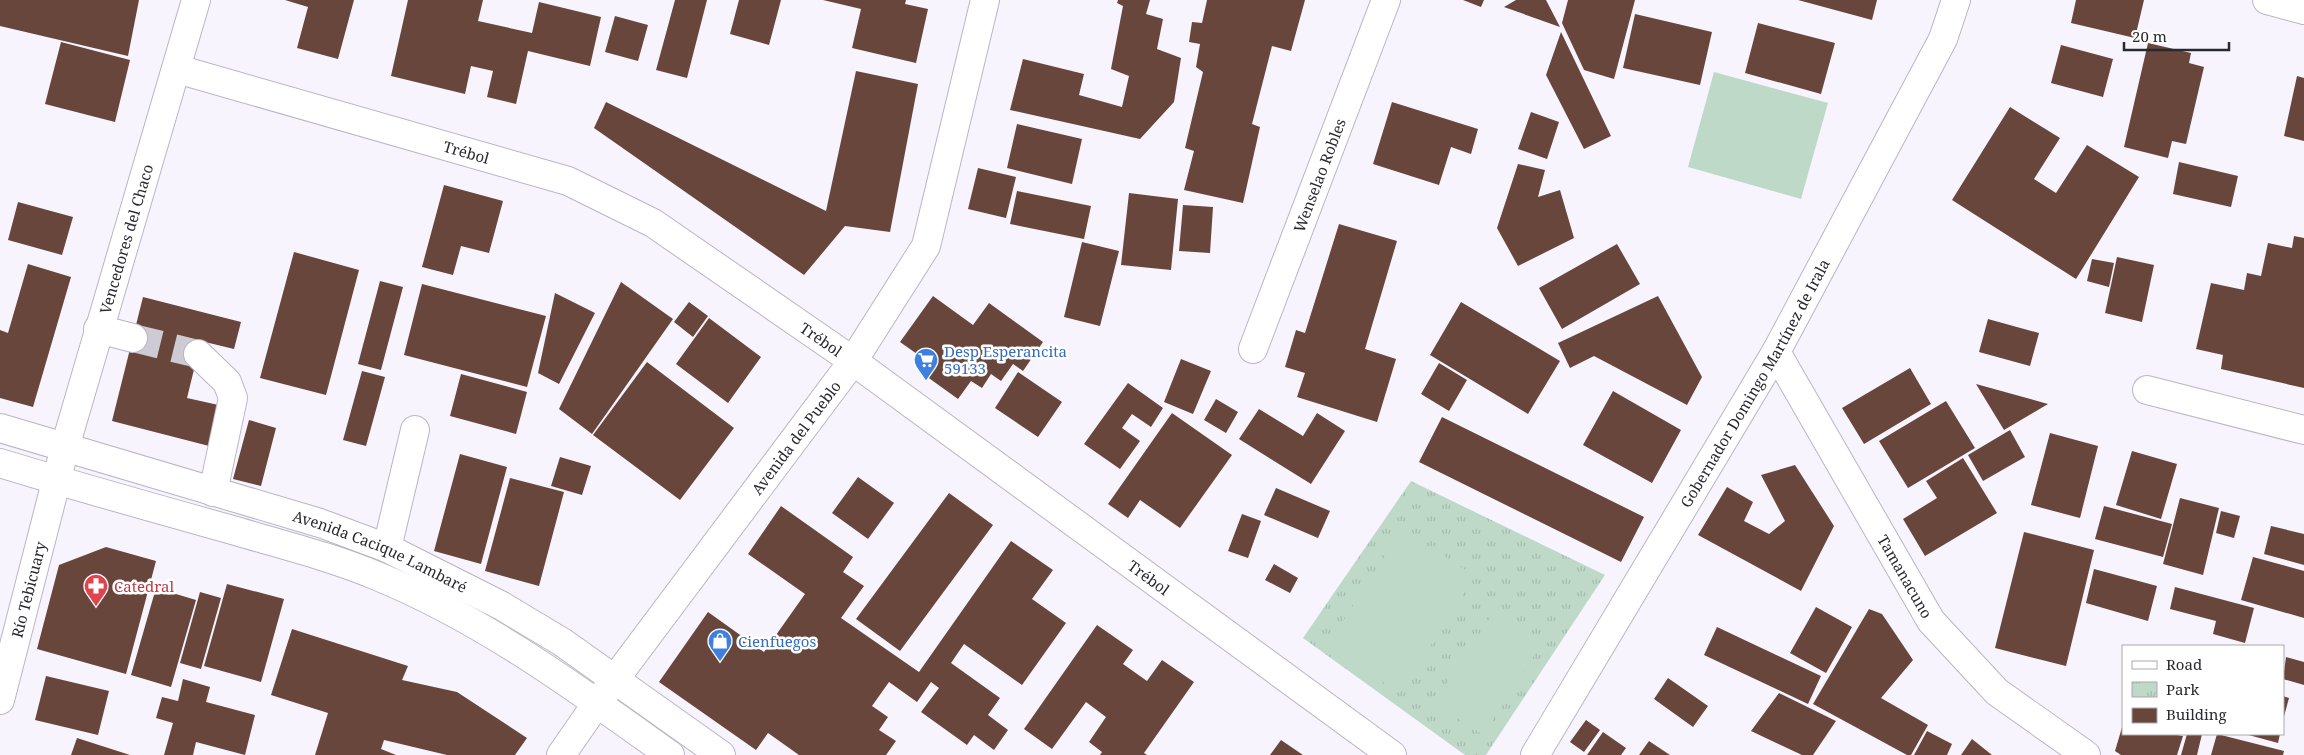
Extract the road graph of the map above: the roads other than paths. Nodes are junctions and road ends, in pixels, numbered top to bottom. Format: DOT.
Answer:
graph roads {
  1 [pos="196,0"];
  2 [pos="985,0"];
  3 [pos="1386,0"];
  4 [pos="1956,0"];
  5 [pos="2267,0"];
  6 [pos="2304,10"];
  7 [pos="177,69"];
  8 [pos="98,329"];
  9 [pos="133,338"];
  10 [pos="1253,349"];
  11 [pos="1776,352"];
  12 [pos="198,354"];
  13 [pos="853,361"];
  14 [pos="2148,390"];
  15 [pos="0,428"];
  16 [pos="415,430"];
  17 [pos="2304,430"];
  18 [pos="65,447"];
  19 [pos="0,463"];
  20 [pos="56,479"];
  21 [pos="213,492"];
  22 [pos="387,548"];
  23 [pos="615,680"];
  24 [pos="2,684"];
  25 [pos="597,703"];
  26 [pos="561,755"];
  27 [pos="670,755"];
  28 [pos="721,755"];
  29 [pos="1392,755"];
  30 [pos="1535,755"];
  31 [pos="2086,755"];
  1 -- 7 [label="street, Vencedores del Chaco"];
  2 -- 13 [label="street, Avenida del Pueblo"];
  3 -- 10 [label="street, Wenselao Robles"];
  4 -- 11 [label="street, Gobernador Domingo Martínez de Irala"];
  5 -- 6 [label="street"];
  7 -- 8 [label="street, Vencedores del Chaco"];
  7 -- 13 [label="street, Trébol"];
  8 -- 9 [label="street"];
  8 -- 18 [label="street, Vencedores del Chaco"];
  11 -- 30 [label="street, Gobernador Domingo Martínez de Irala"];
  11 -- 31 [label="street, Tamanacuno"];
  12 -- 21 [label="street"];
  13 -- 23 [label="street, Avenida del Pueblo"];
  13 -- 29 [label="street, Trébol"];
  14 -- 17 [label="street"];
  15 -- 18 [label="street, Avenida Cacique Lambaré"];
  16 -- 22 [label="street"];
  18 -- 20 [label="street, Vencedores del Chaco"];
  18 -- 21 [label="street, Avenida Cacique Lambaré"];
  19 -- 20 [label="street, Avenida Cacique Lambaré"];
  20 -- 24 [label="street, Río Tebicuary"];
  20 -- 25 [label="street, Avenida Cacique Lambaré"];
  21 -- 22 [label="street, Avenida Cacique Lambaré"];
  22 -- 23 [label="street, Avenida Cacique Lambaré"];
  23 -- 25 [label="street, Avenida del Pueblo"];
  23 -- 28 [label="street, Avenida Cacique Lambaré"];
  25 -- 26 [label="street, Avenida del Pueblo"];
  25 -- 27 [label="street, Avenida Cacique Lambaré"];
}
